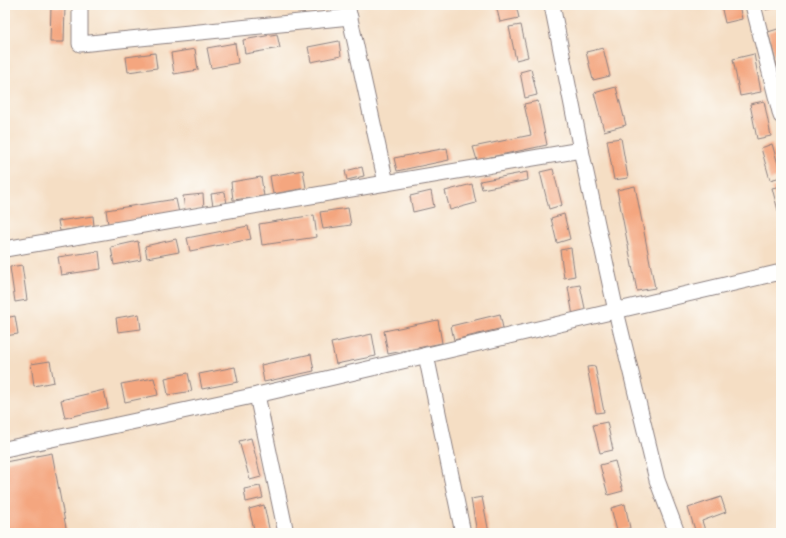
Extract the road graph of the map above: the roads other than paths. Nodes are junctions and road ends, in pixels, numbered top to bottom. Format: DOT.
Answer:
graph roads {
  1 [pos="80,5"];
  2 [pos="552,5"];
  3 [pos="753,5"];
  4 [pos="348,11"];
  5 [pos="781,116"];
  6 [pos="581,150"];
  7 [pos="386,183"];
  8 [pos="5,249"];
  9 [pos="781,272"];
  10 [pos="616,311"];
  11 [pos="426,356"];
  12 [pos="257,395"];
  13 [pos="5,449"];
  14 [pos="286,533"];
  15 [pos="463,533"];
  16 [pos="677,533"];
  1 -- 4 [label="street"];
  2 -- 6 [label="street"];
  3 -- 5 [label="street"];
  4 -- 7 [label="street"];
  6 -- 7 [label="street"];
  6 -- 10 [label="street"];
  7 -- 8 [label="street"];
  9 -- 10 [label="street"];
  10 -- 11 [label="street"];
  10 -- 16 [label="street"];
  11 -- 12 [label="street"];
  11 -- 15 [label="street"];
  12 -- 13 [label="street"];
  12 -- 14 [label="street"];
}
